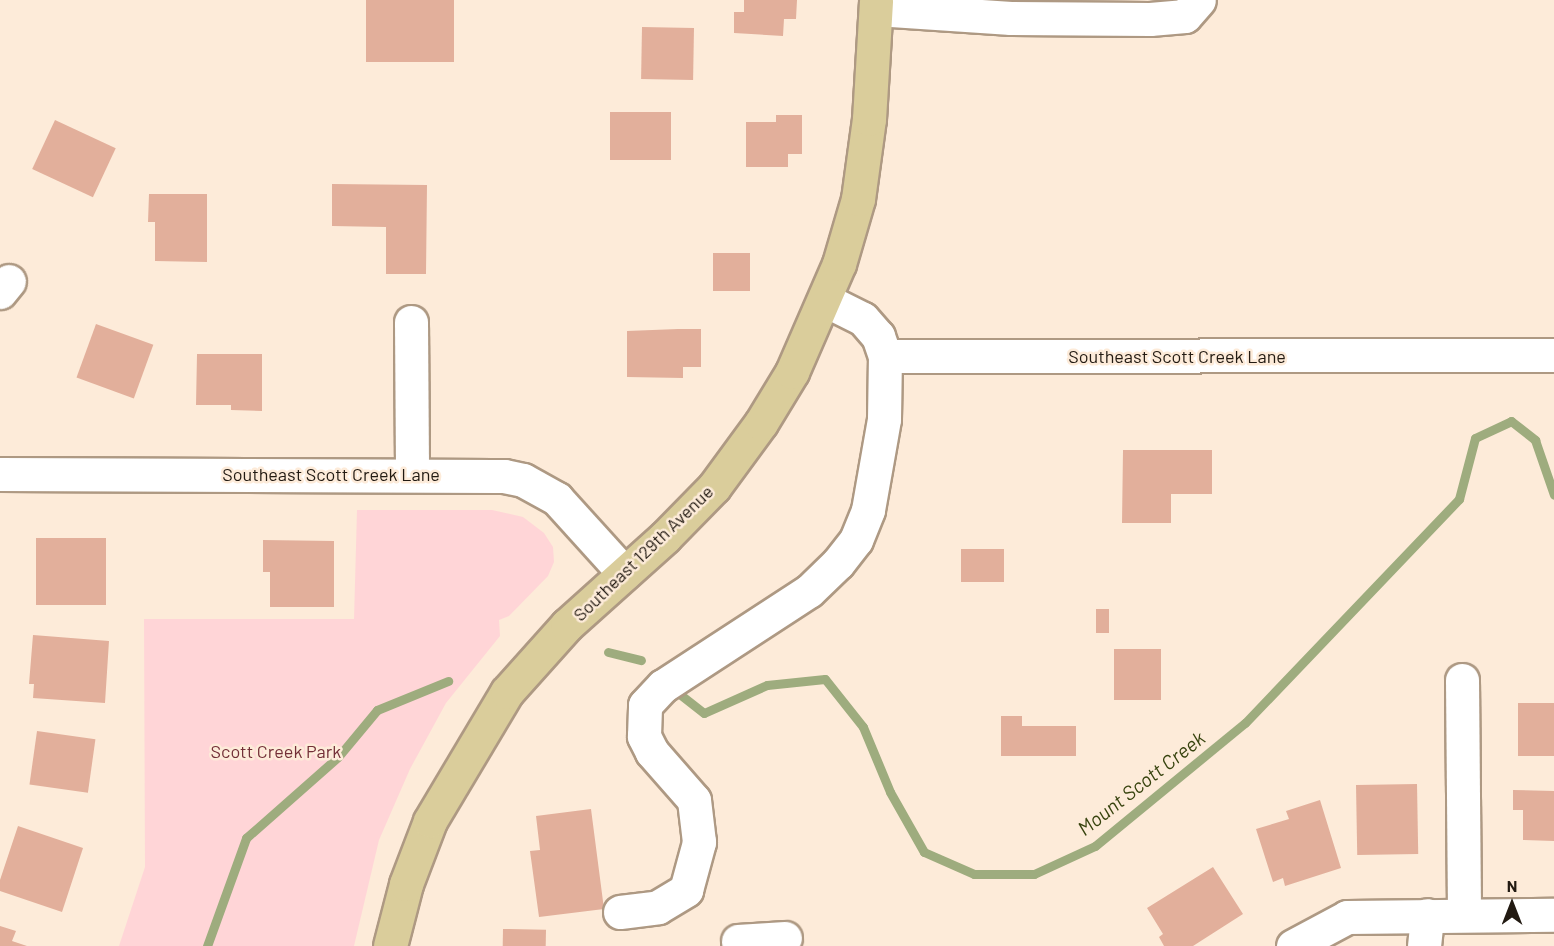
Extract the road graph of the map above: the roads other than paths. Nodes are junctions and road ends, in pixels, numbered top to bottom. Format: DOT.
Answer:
graph roads {
  1 [pos="1199,0"];
  2 [pos="876,4"];
  3 [pos="825,300"];
  4 [pos="411,322"];
  5 [pos="1554,355"];
  6 [pos="885,356"];
  7 [pos="0,474"];
  8 [pos="412,474"];
  9 [pos="624,573"];
  10 [pos="1462,680"];
  11 [pos="620,912"];
  12 [pos="1464,915"];
  13 [pos="1554,915"];
  14 [pos="1425,931"];
  15 [pos="738,934"];
  16 [pos="785,938"];
  17 [pos="390,946"];
  18 [pos="1293,946"];
  1 -- 2 [label="street"];
  2 -- 3 [label="main road, Southeast 129th Avenue"];
  3 -- 6 [label="street"];
  3 -- 9 [label="main road, Southeast 129th Avenue"];
  4 -- 8 [label="street"];
  5 -- 6 [label="street, Southeast Scott Creek Lane"];
  6 -- 11 [label="street"];
  7 -- 8 [label="street, Southeast Scott Creek Lane"];
  8 -- 9 [label="street, Southeast Scott Creek Lane"];
  9 -- 17 [label="main road, Southeast 129th Avenue"];
  10 -- 12 [label="street"];
  12 -- 13 [label="street"];
  12 -- 14 [label="street"];
  14 -- 18 [label="street"];
  15 -- 16 [label="street"];
}
